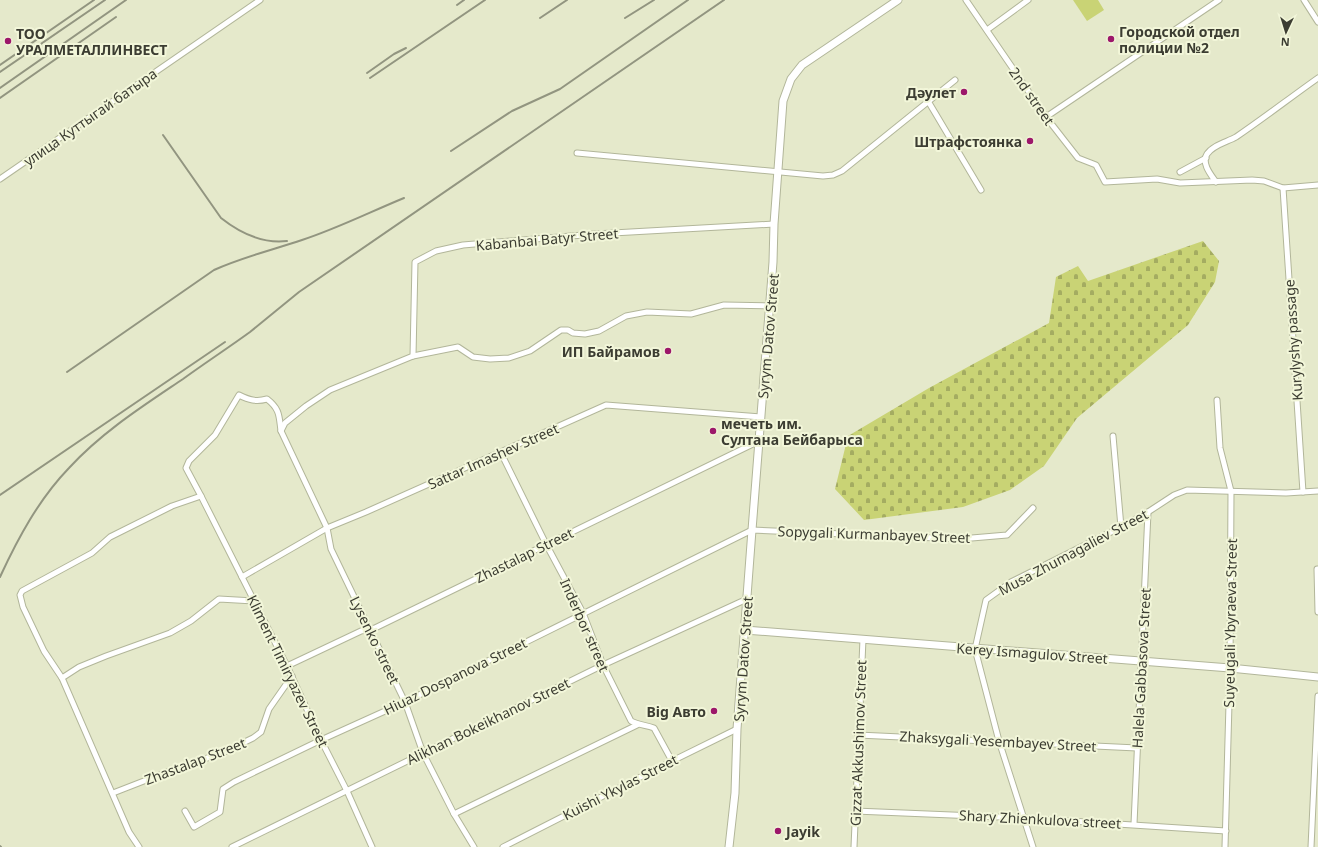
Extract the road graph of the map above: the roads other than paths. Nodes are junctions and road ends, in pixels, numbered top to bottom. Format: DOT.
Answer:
graph roads {
  1 [pos="260,0"];
  2 [pos="898,0"];
  3 [pos="966,0"];
  4 [pos="1028,0"];
  5 [pos="1219,0"];
  6 [pos="1304,0"];
  7 [pos="1318,22"];
  8 [pos="987,30"];
  9 [pos="1318,78"];
  10 [pos="955,80"];
  11 [pos="928,101"];
  12 [pos="1046,117"];
  13 [pos="578,153"];
  14 [pos="1206,158"];
  15 [pos="778,171"];
  16 [pos="1180,172"];
  17 [pos="0,180"];
  18 [pos="1216,182"];
  19 [pos="1318,184"];
  20 [pos="1283,188"];
  21 [pos="981,190"];
  22 [pos="774,224"];
  23 [pos="770,306"];
  24 [pos="413,356"];
  25 [pos="1217,400"];
  26 [pos="761,416"];
  27 [pos="281,431"];
  28 [pos="1113,436"];
  29 [pos="759,441"];
  30 [pos="501,453"];
  31 [pos="1231,491"];
  32 [pos="1318,491"];
  33 [pos="1303,492"];
  34 [pos="201,496"];
  35 [pos="1032,508"];
  36 [pos="1148,512"];
  37 [pos="1121,527"];
  38 [pos="327,528"];
  39 [pos="752,530"];
  40 [pos="546,544"];
  41 [pos="1317,569"];
  42 [pos="242,576"];
  43 [pos="747,599"];
  44 [pos="254,601"];
  45 [pos="1318,612"];
  46 [pos="583,613"];
  47 [pos="369,629"];
  48 [pos="745,630"];
  49 [pos="863,639"];
  50 [pos="975,648"];
  51 [pos="1141,661"];
  52 [pos="602,665"];
  53 [pos="287,666"];
  54 [pos="1230,668"];
  55 [pos="292,676"];
  56 [pos="1318,677"];
  57 [pos="62,678"];
  58 [pos="1318,696"];
  59 [pos="405,702"];
  60 [pos="637,725"];
  61 [pos="737,729"];
  62 [pos="858,735"];
  63 [pos="321,740"];
  64 [pos="999,741"];
  65 [pos="1137,748"];
  66 [pos="423,753"];
  67 [pos="672,761"];
  68 [pos="347,791"];
  69 [pos="113,793"];
  70 [pos="185,811"];
  71 [pos="855,811"];
  72 [pos="454,814"];
  73 [pos="1024,818"];
  74 [pos="1134,824"];
  75 [pos="1226,831"];
  76 [pos="139,847"];
  77 [pos="232,847"];
  78 [pos="372,847"];
  79 [pos="474,847"];
  80 [pos="503,847"];
  81 [pos="729,847"];
  82 [pos="854,847"];
  83 [pos="1033,847"];
  84 [pos="1225,847"];
  85 [pos="1311,847"];
  1 -- 17 [label="street, улица Куттыгай батыра"];
  2 -- 15 [label="main road, Syrym Datov Street"];
  3 -- 8 [label="street, 2nd street"];
  4 -- 8 [label="street"];
  5 -- 12 [label="street"];
  6 -- 7 [label="street"];
  8 -- 12 [label="street, 2nd street"];
  9 -- 14 [label="street"];
  10 -- 11 [label="street"];
  11 -- 15 [label="street"];
  11 -- 21 [label="street"];
  12 -- 18 [label="street, 2nd street"];
  13 -- 15 [label="street"];
  14 -- 16 [label="street"];
  14 -- 18 [label="street"];
  15 -- 22 [label="main road, Syrym Datov Street"];
  18 -- 20 [label="street"];
  19 -- 20 [label="street"];
  20 -- 33 [label="street, Kurylyshy passage"];
  22 -- 23 [label="main road, Syrym Datov Street"];
  22 -- 24 [label="street, Kabanbai Batyr Street"];
  23 -- 24 [label="street"];
  23 -- 26 [label="main road, Syrym Datov Street"];
  24 -- 27 [label="street"];
  25 -- 31 [label="street, Suyeugali Ybyraeva Street"];
  26 -- 29 [label="main road, Syrym Datov Street"];
  26 -- 30 [label="street, Sattar Imashev Street"];
  27 -- 34 [label="street"];
  27 -- 38 [label="street, Lysenko street"];
  28 -- 37 [label="street"];
  29 -- 39 [label="main road, Syrym Datov Street"];
  29 -- 40 [label="street, Zhastalap Street"];
  30 -- 38 [label="street, Sattar Imashev Street"];
  30 -- 40 [label="street, Inderbor street"];
  31 -- 33 [label="street, Musa Zhumagaliev Street"];
  31 -- 36 [label="street, Musa Zhumagaliev Street"];
  31 -- 54 [label="street, Suyeugali Ybyraeva Street"];
  32 -- 33 [label="street, Musa Zhumagaliev Street"];
  34 -- 42 [label="street, Kliment Timiryazev Street"];
  34 -- 57 [label="street"];
  35 -- 39 [label="street, Sopygali Kurmanbayev Street"];
  36 -- 37 [label="street, Musa Zhumagaliev Street"];
  36 -- 51 [label="street, Halela Gabbasova Street"];
  37 -- 50 [label="street, Musa Zhumagaliev Street"];
  38 -- 42 [label="street, Sattar Imashev Street"];
  38 -- 47 [label="street, Lysenko street"];
  39 -- 43 [label="main road, Syrym Datov Street"];
  39 -- 46 [label="street, Hiuaz Dospanova Street"];
  40 -- 46 [label="street, Inderbor street"];
  40 -- 47 [label="street, Zhastalap Street"];
  41 -- 45 [label="street"];
  42 -- 44 [label="street, Kliment Timiryazev Street"];
  43 -- 48 [label="main road, Syrym Datov Street"];
  43 -- 52 [label="street, Alikhan Bokeikhanov Street"];
  44 -- 53 [label="street, Kliment Timiryazev Street"];
  44 -- 57 [label="street"];
  46 -- 52 [label="street, Inderbor street"];
  46 -- 59 [label="street, Hiuaz Dospanova Street"];
  47 -- 53 [label="street, Zhastalap Street"];
  47 -- 59 [label="street, Lysenko street"];
  48 -- 49 [label="main road, Kerey Ismagulov Street"];
  48 -- 61 [label="main road, Syrym Datov Street"];
  49 -- 50 [label="main road, Kerey Ismagulov Street"];
  49 -- 62 [label="street, Gizzat Akkushimov Street"];
  50 -- 51 [label="main road, Kerey Ismagulov Street"];
  50 -- 64 [label="street, Musa Zhumagaliev Street"];
  51 -- 54 [label="main road, Kerey Ismagulov Street"];
  51 -- 65 [label="street, Halela Gabbasova Street"];
  52 -- 60 [label="street, Inderbor street"];
  52 -- 66 [label="street, Alikhan Bokeikhanov Street"];
  53 -- 55 [label="street, Kliment Timiryazev Street"];
  54 -- 56 [label="main road, Kerey Ismagulov Street"];
  54 -- 75 [label="street, Suyeugali Ybyraeva Street"];
  55 -- 63 [label="street, Kliment Timiryazev Street"];
  55 -- 69 [label="street, Zhastalap Street"];
  57 -- 69 [label="street"];
  58 -- 85 [label="street"];
  59 -- 63 [label="street, Hiuaz Dospanova Street"];
  59 -- 66 [label="street, Lysenko street"];
  60 -- 67 [label="street"];
  60 -- 72 [label="street"];
  61 -- 67 [label="street, Kuishi Ykylas Street"];
  61 -- 81 [label="main road, Syrym Datov Street"];
  62 -- 64 [label="street, Zhaksygali Yesembayev Street"];
  62 -- 71 [label="street, Gizzat Akkushimov Street"];
  63 -- 68 [label="street, Kliment Timiryazev Street"];
  63 -- 70 [label="street, Hiuaz Dospanova Street"];
  64 -- 65 [label="street, Zhaksygali Yesembayev Street"];
  64 -- 73 [label="street, Musa Zhumagaliev Street"];
  65 -- 74 [label="street, Halela Gabbasova Street"];
  66 -- 68 [label="street, Alikhan Bokeikhanov Street"];
  66 -- 72 [label="street, Lysenko street"];
  67 -- 80 [label="street, Kuishi Ykylas Street"];
  68 -- 77 [label="street, Alikhan Bokeikhanov Street"];
  68 -- 78 [label="street, Kliment Timiryazev Street"];
  69 -- 76 [label="street"];
  71 -- 73 [label="street, Shary Zhienkulova street"];
  71 -- 82 [label="street, Gizzat Akkushimov Street"];
  72 -- 79 [label="street, Lysenko street"];
  73 -- 74 [label="street, Shary Zhienkulova street"];
  73 -- 83 [label="street, Musa Zhumagaliev Street"];
  74 -- 75 [label="street, Shary Zhienkulova street"];
  75 -- 84 [label="street, Suyeugali Ybyraeva Street"];
}
